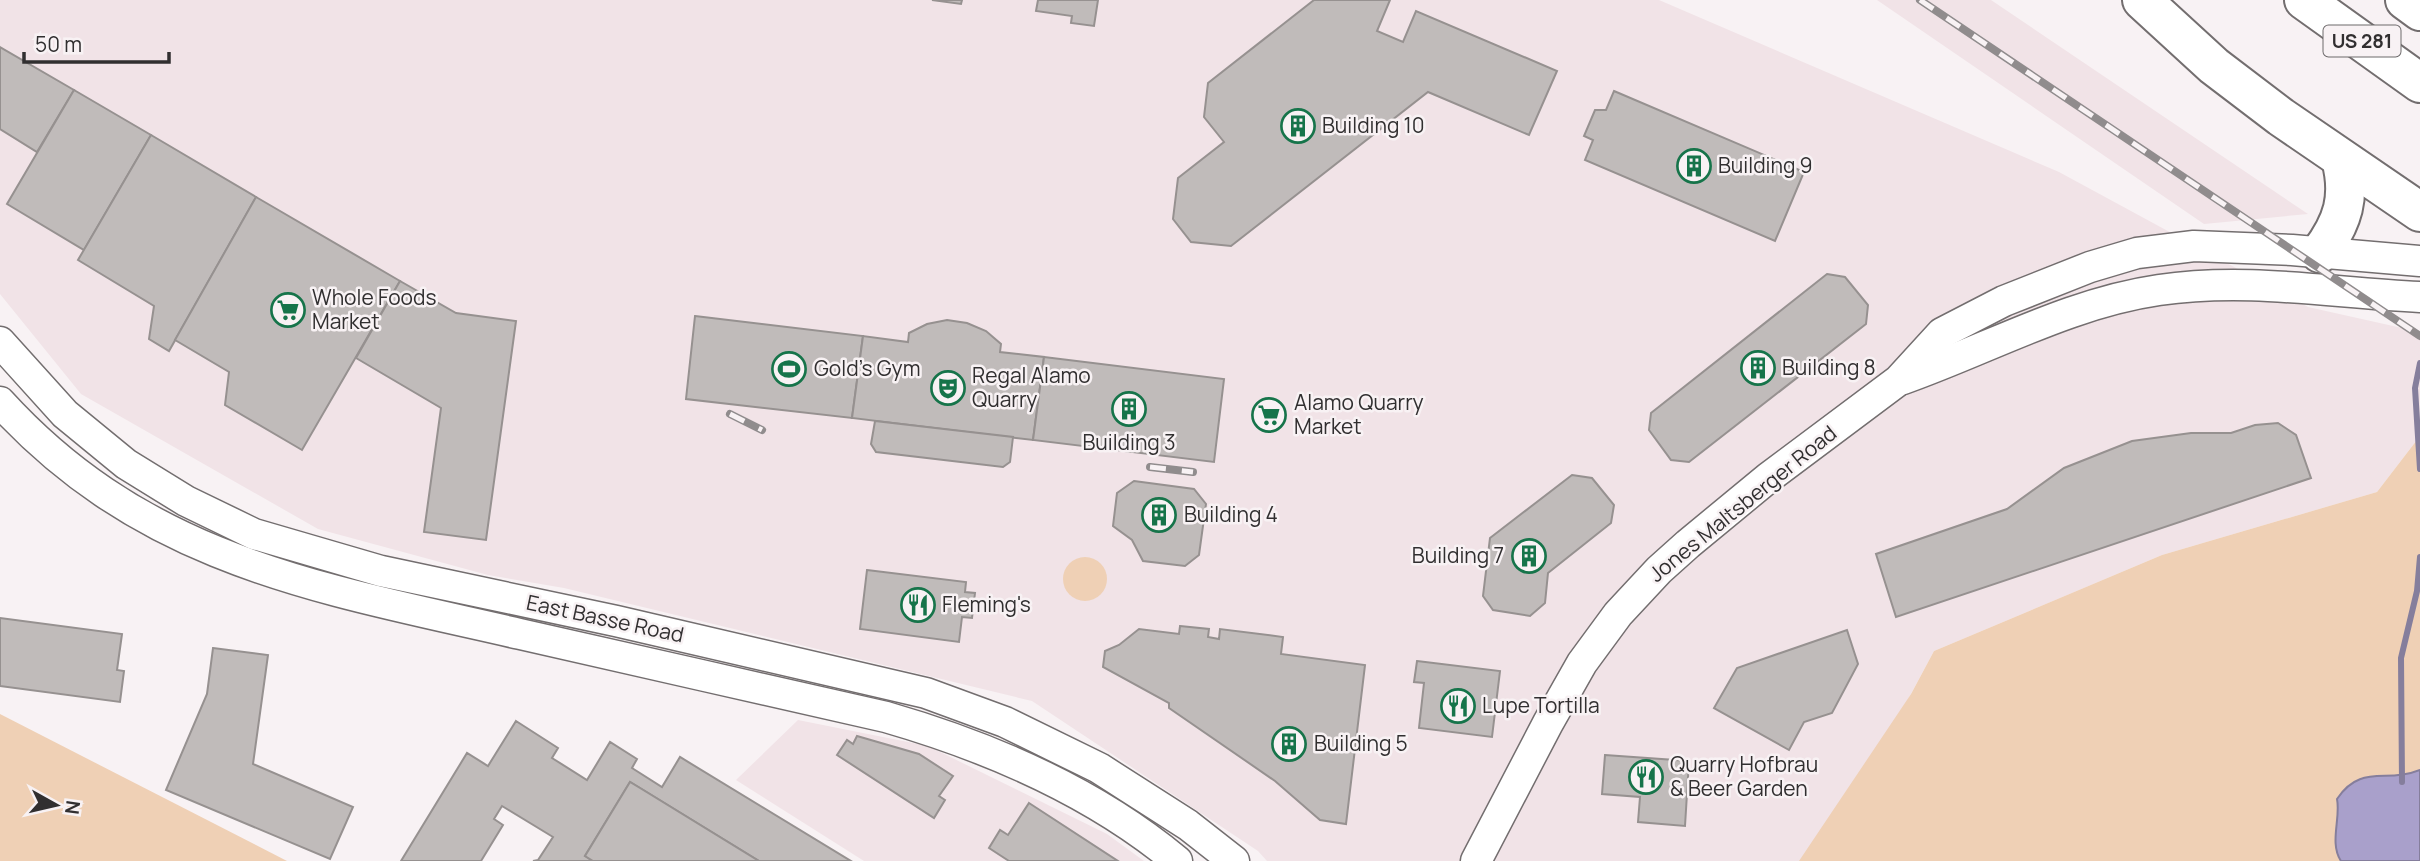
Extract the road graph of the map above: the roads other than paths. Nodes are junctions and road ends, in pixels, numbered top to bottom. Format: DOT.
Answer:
graph roads {
  1 [pos="2142,0"];
  2 [pos="2304,0"];
  3 [pos="2405,0"];
  4 [pos="2420,11"];
  5 [pos="2420,83"];
  6 [pos="2341,159"];
  7 [pos="2420,212"];
  8 [pos="2320,253"];
  9 [pos="2420,261"];
  10 [pos="2420,297"];
  11 [pos="0,342"];
  12 [pos="1899,380"];
  13 [pos="0,402"];
  14 [pos="365,566"];
  15 [pos="358,597"];
  16 [pos="1177,861"];
  17 [pos="1234,861"];
  18 [pos="1476,861"];
  1 -- 6 [label="highway"];
  2 -- 5 [label="highway, US 281"];
  3 -- 4 [label="highway, US 281"];
  6 -- 7 [label="highway"];
  6 -- 8 [label="highway"];
  8 -- 9 [label="main road, Jones Maltsberger Road"];
  8 -- 12 [label="main road, Jones Maltsberger Road"];
  10 -- 12 [label="main road, Jones Maltsberger Road"];
  11 -- 14 [label="main road, East Basse Road"];
  12 -- 18 [label="main road, Jones Maltsberger Road"];
  13 -- 15 [label="main road, East Basse Road"];
  14 -- 15 [label="main road"];
  14 -- 17 [label="main road, East Basse Road"];
  15 -- 16 [label="main road, East Basse Road"];
}
